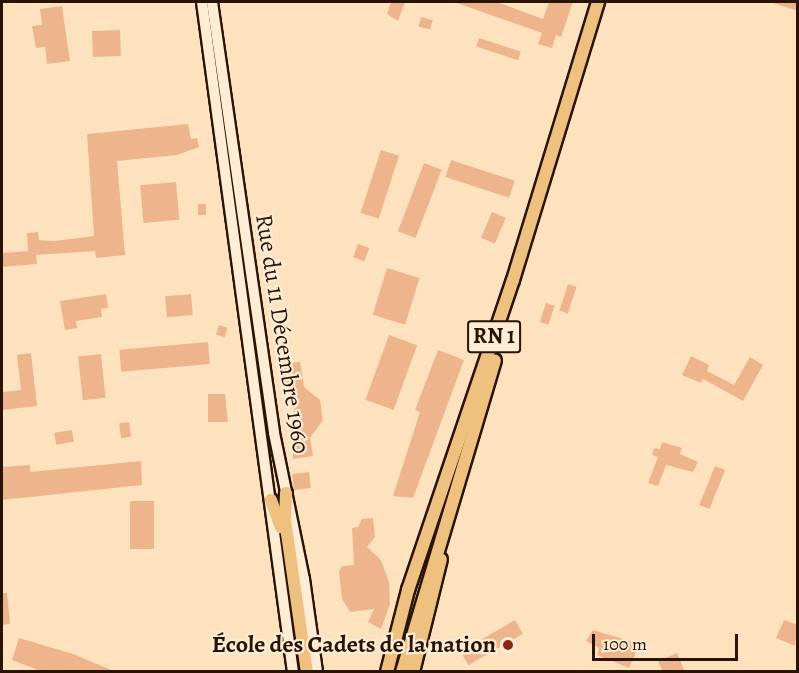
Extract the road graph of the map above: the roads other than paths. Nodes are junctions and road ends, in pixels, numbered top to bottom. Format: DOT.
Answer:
graph roads {
  1 [pos="202,2"];
  2 [pos="212,2"];
  3 [pos="598,2"];
  4 [pos="605,2"];
  5 [pos="286,493"];
  6 [pos="271,500"];
  7 [pos="452,502"];
  8 [pos="438,508"];
  9 [pos="292,672"];
  10 [pos="300,672"];
  11 [pos="307,672"];
  12 [pos="317,672"];
  13 [pos="387,672"];
  14 [pos="397,672"];
  15 [pos="402,672"];
  16 [pos="413,672"];
  1 -- 6 [label="main road, Rue du 11 Décembre 1960"];
  2 -- 5 [label="main road, Rue du 11 Décembre 1960"];
  3 -- 8 [label="main road, RN 1"];
  4 -- 7 [label="main road, RN 1"];
  5 -- 11 [label="main road"];
  5 -- 12 [label="main road, Rue du 11 Décembre 1960"];
  6 -- 9 [label="main road, Rue du 11 Décembre 1960"];
  6 -- 10 [label="main road"];
  7 -- 15 [label="main road"];
  7 -- 16 [label="main road, RN 1"];
  8 -- 13 [label="main road, RN 1"];
  8 -- 14 [label="main road"];
}
